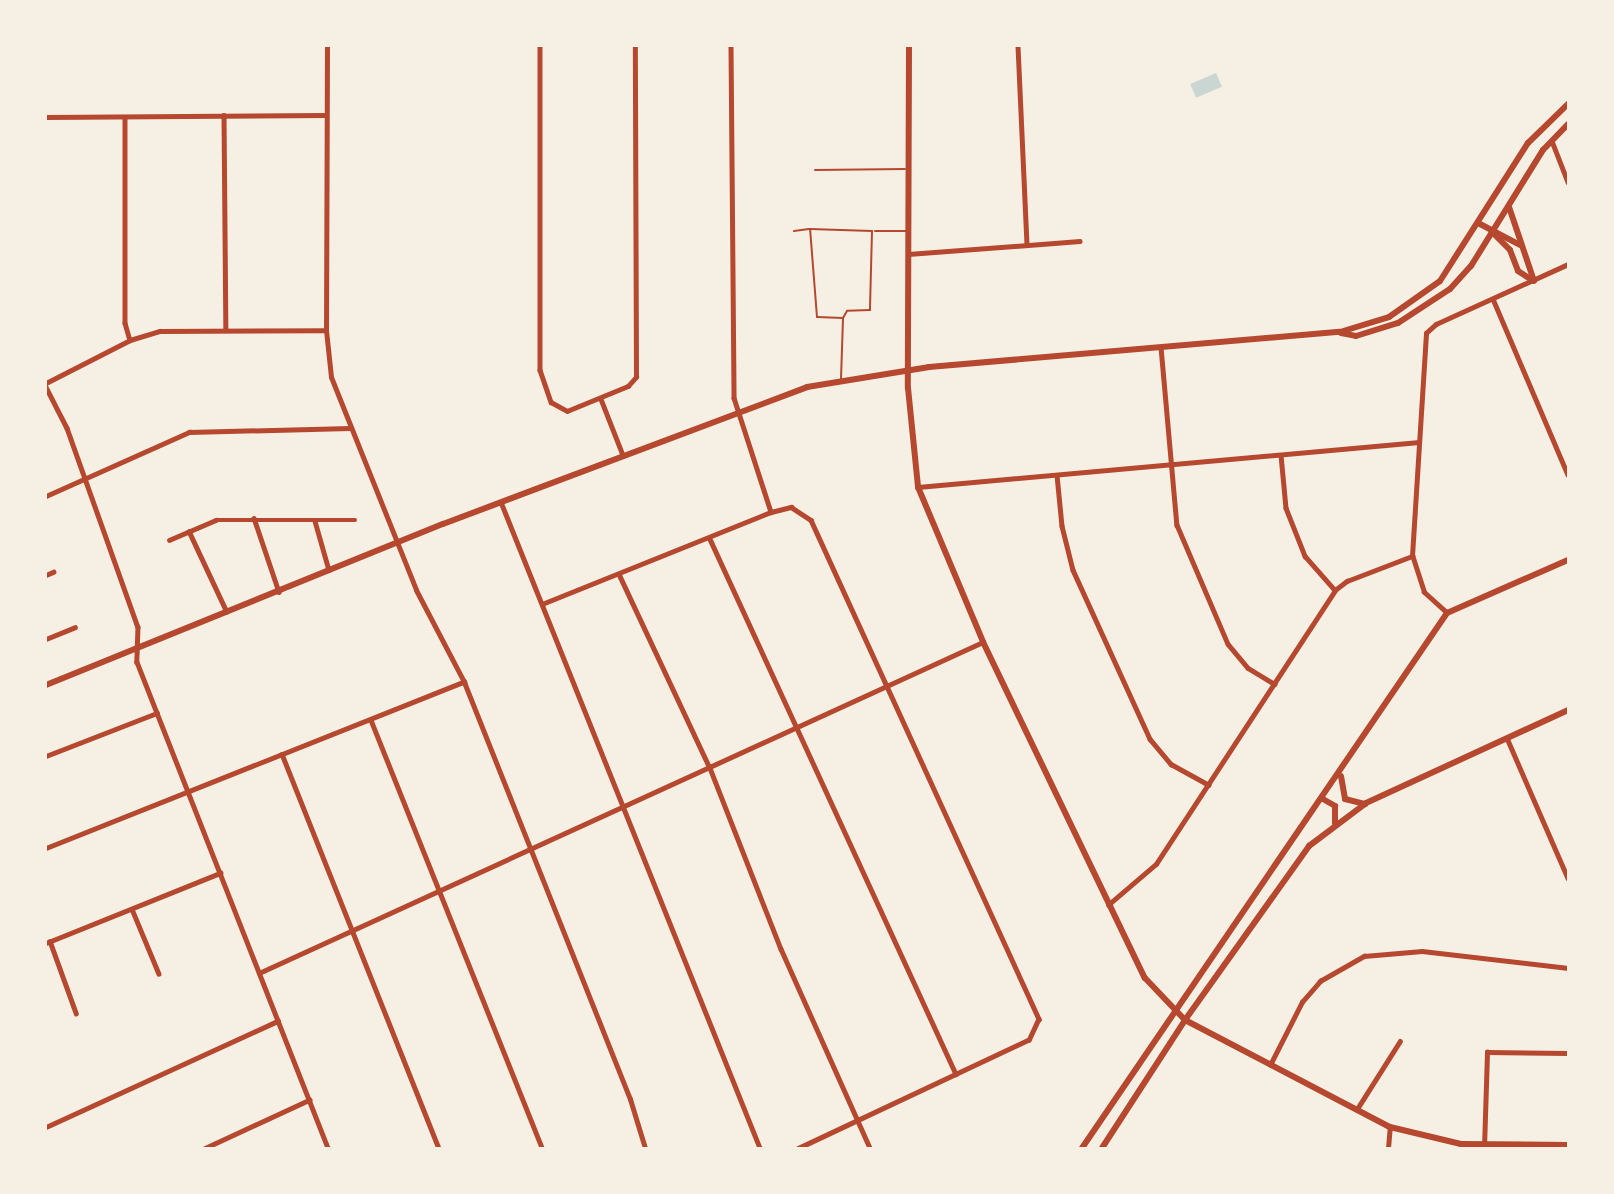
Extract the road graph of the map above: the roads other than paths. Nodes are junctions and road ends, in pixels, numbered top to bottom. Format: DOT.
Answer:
graph roads {
  1 [pos="327,46"];
  2 [pos="540,46"];
  3 [pos="635,46"];
  4 [pos="731,46"];
  5 [pos="909,46"];
  6 [pos="1018,46"];
  7 [pos="1569,104"];
  8 [pos="224,115"];
  9 [pos="326,116"];
  10 [pos="46,117"];
  11 [pos="125,117"];
  12 [pos="1569,124"];
  13 [pos="1552,140"];
  14 [pos="909,169"];
  15 [pos="815,170"];
  16 [pos="1569,182"];
  17 [pos="1509,205"];
  18 [pos="1480,224"];
  19 [pos="810,229"];
  20 [pos="909,230"];
  21 [pos="794,231"];
  22 [pos="872,231"];
  23 [pos="1493,233"];
  24 [pos="1080,241"];
  25 [pos="1027,244"];
  26 [pos="1520,245"];
  27 [pos="908,254"];
  28 [pos="1569,264"];
  29 [pos="1534,281"];
  30 [pos="1493,299"];
  31 [pos="843,318"];
  32 [pos="226,328"];
  33 [pos="326,330"];
  34 [pos="1339,332"];
  35 [pos="130,340"];
  36 [pos="1161,347"];
  37 [pos="908,371"];
  38 [pos="841,380"];
  39 [pos="46,385"];
  40 [pos="601,399"];
  41 [pos="736,411"];
  42 [pos="350,428"];
  43 [pos="1419,442"];
  44 [pos="623,455"];
  45 [pos="1281,455"];
  46 [pos="1169,465"];
  47 [pos="1057,475"];
  48 [pos="1569,475"];
  49 [pos="85,479"];
  50 [pos="918,487"];
  51 [pos="46,496"];
  52 [pos="502,502"];
  53 [pos="771,512"];
  54 [pos="254,518"];
  55 [pos="355,520"];
  56 [pos="315,521"];
  57 [pos="189,531"];
  58 [pos="710,539"];
  59 [pos="169,540"];
  60 [pos="397,545"];
  61 [pos="1412,556"];
  62 [pos="1569,559"];
  63 [pos="330,571"];
  64 [pos="53,572"];
  65 [pos="619,574"];
  66 [pos="46,575"];
  67 [pos="1335,590"];
  68 [pos="279,592"];
  69 [pos="542,604"];
  70 [pos="227,613"];
  71 [pos="1447,613"];
  72 [pos="75,627"];
  73 [pos="46,639"];
  74 [pos="983,642"];
  75 [pos="139,647"];
  76 [pos="464,682"];
  77 [pos="46,683"];
  78 [pos="1275,684"];
  79 [pos="887,685"];
  80 [pos="1569,710"];
  81 [pos="157,713"];
  82 [pos="371,720"];
  83 [pos="796,726"];
  84 [pos="1507,737"];
  85 [pos="282,754"];
  86 [pos="46,756"];
  87 [pos="710,768"];
  88 [pos="1341,775"];
  89 [pos="1209,785"];
  90 [pos="188,792"];
  91 [pos="1323,799"];
  92 [pos="1366,803"];
  93 [pos="622,807"];
  94 [pos="1335,823"];
  95 [pos="46,848"];
  96 [pos="530,850"];
  97 [pos="220,873"];
  98 [pos="1569,878"];
  99 [pos="440,892"];
  100 [pos="1107,906"];
  101 [pos="132,909"];
  102 [pos="350,932"];
  103 [pos="48,942"];
  104 [pos="1569,968"];
  105 [pos="259,973"];
  106 [pos="159,974"];
  107 [pos="1175,1011"];
  108 [pos="76,1013"];
  109 [pos="1185,1020"];
  110 [pos="278,1021"];
  111 [pos="1400,1041"];
  112 [pos="1569,1053"];
  113 [pos="1270,1065"];
  114 [pos="956,1074"];
  115 [pos="309,1100"];
  116 [pos="1357,1110"];
  117 [pos="858,1122"];
  118 [pos="46,1127"];
  119 [pos="1390,1127"];
  120 [pos="1569,1145"];
  121 [pos="1484,1147"];
  122 [pos="205,1149"];
  123 [pos="328,1149"];
  124 [pos="439,1149"];
  125 [pos="542,1149"];
  126 [pos="645,1149"];
  127 [pos="760,1149"];
  128 [pos="799,1149"];
  129 [pos="870,1149"];
  130 [pos="1082,1149"];
  131 [pos="1102,1149"];
  132 [pos="1388,1149"];
  1 -- 9 [label="street"];
  2 -- 40 [label="street"];
  3 -- 40 [label="street"];
  4 -- 41 [label="street"];
  5 -- 14 [label="main road"];
  6 -- 25 [label="street"];
  7 -- 18 [label="main road"];
  8 -- 9 [label="street"];
  8 -- 11 [label="street"];
  8 -- 32 [label="street"];
  9 -- 33 [label="street"];
  10 -- 11 [label="street"];
  11 -- 35 [label="street"];
  12 -- 13 [label="main road"];
  13 -- 16 [label="street"];
  13 -- 17 [label="main road"];
  14 -- 15 [label="lane"];
  14 -- 20 [label="main road"];
  17 -- 23 [label="main road"];
  17 -- 26 [label="main road"];
  18 -- 23 [label="main road"];
  18 -- 34 [label="main road"];
  19 -- 21 [label="lane"];
  19 -- 22 [label="lane"];
  19 -- 31 [label="lane"];
  20 -- 22 [label="lane"];
  20 -- 27 [label="main road"];
  22 -- 31 [label="lane"];
  23 -- 26 [label="main road"];
  23 -- 29 [label="main road"];
  23 -- 34 [label="main road"];
  24 -- 25 [label="street"];
  25 -- 27 [label="street"];
  26 -- 29 [label="main road"];
  27 -- 37 [label="main road"];
  28 -- 29 [label="street"];
  29 -- 30 [label="street"];
  30 -- 43 [label="street"];
  30 -- 48 [label="street"];
  31 -- 38 [label="lane"];
  32 -- 33 [label="street"];
  32 -- 35 [label="street"];
  33 -- 42 [label="street"];
  34 -- 36 [label="main road"];
  35 -- 39 [label="street"];
  36 -- 37 [label="main road"];
  36 -- 46 [label="street"];
  37 -- 38 [label="main road"];
  37 -- 50 [label="main road"];
  38 -- 41 [label="main road"];
  39 -- 49 [label="street"];
  40 -- 44 [label="street"];
  41 -- 44 [label="main road"];
  41 -- 53 [label="street"];
  42 -- 49 [label="street"];
  42 -- 60 [label="street"];
  43 -- 45 [label="street"];
  43 -- 61 [label="street"];
  44 -- 52 [label="main road"];
  45 -- 46 [label="street"];
  45 -- 67 [label="street"];
  46 -- 47 [label="street"];
  46 -- 78 [label="street"];
  47 -- 50 [label="street"];
  47 -- 89 [label="street"];
  49 -- 51 [label="street"];
  49 -- 75 [label="street"];
  50 -- 74 [label="main road"];
  52 -- 60 [label="main road"];
  52 -- 69 [label="street"];
  53 -- 58 [label="street"];
  53 -- 79 [label="street"];
  54 -- 56 [label="street"];
  54 -- 57 [label="street"];
  54 -- 68 [label="street"];
  55 -- 56 [label="street"];
  56 -- 63 [label="street"];
  57 -- 59 [label="street"];
  57 -- 70 [label="street"];
  58 -- 65 [label="street"];
  58 -- 83 [label="street"];
  60 -- 63 [label="main road"];
  60 -- 76 [label="street"];
  61 -- 67 [label="street"];
  61 -- 71 [label="street"];
  62 -- 71 [label="main road"];
  63 -- 68 [label="main road"];
  64 -- 66 [label="street"];
  65 -- 69 [label="street"];
  65 -- 87 [label="street"];
  67 -- 78 [label="street"];
  68 -- 70 [label="main road"];
  69 -- 93 [label="street"];
  70 -- 75 [label="main road"];
  71 -- 88 [label="main road"];
  72 -- 73 [label="street"];
  74 -- 79 [label="street"];
  74 -- 100 [label="main road"];
  75 -- 77 [label="main road"];
  75 -- 81 [label="street"];
  76 -- 82 [label="street"];
  76 -- 96 [label="street"];
  78 -- 89 [label="street"];
  79 -- 83 [label="street"];
  79 -- 114 [label="street"];
  80 -- 84 [label="main road"];
  81 -- 86 [label="street"];
  81 -- 90 [label="street"];
  82 -- 85 [label="street"];
  82 -- 99 [label="street"];
  83 -- 87 [label="street"];
  83 -- 114 [label="street"];
  84 -- 92 [label="main road"];
  84 -- 98 [label="street"];
  85 -- 90 [label="street"];
  85 -- 102 [label="street"];
  87 -- 93 [label="street"];
  87 -- 117 [label="street"];
  88 -- 91 [label="main road"];
  88 -- 92 [label="main road"];
  89 -- 100 [label="street"];
  90 -- 95 [label="street"];
  90 -- 97 [label="street"];
  91 -- 94 [label="main road"];
  91 -- 107 [label="main road"];
  92 -- 94 [label="main road"];
  93 -- 96 [label="street"];
  93 -- 127 [label="street"];
  94 -- 109 [label="main road"];
  96 -- 99 [label="street"];
  96 -- 126 [label="street"];
  97 -- 101 [label="street"];
  97 -- 105 [label="street"];
  99 -- 102 [label="street"];
  99 -- 125 [label="street"];
  100 -- 107 [label="main road"];
  101 -- 103 [label="street"];
  101 -- 106 [label="street"];
  102 -- 105 [label="street"];
  102 -- 124 [label="street"];
  103 -- 108 [label="street"];
  104 -- 113 [label="street"];
  105 -- 110 [label="street"];
  107 -- 109 [label="main road"];
  107 -- 130 [label="main road"];
  109 -- 113 [label="main road"];
  109 -- 131 [label="main road"];
  110 -- 115 [label="street"];
  110 -- 118 [label="street"];
  111 -- 116 [label="street"];
  112 -- 121 [label="street"];
  113 -- 116 [label="main road"];
  114 -- 117 [label="street"];
  115 -- 122 [label="street"];
  115 -- 123 [label="street"];
  116 -- 119 [label="main road"];
  117 -- 128 [label="street"];
  117 -- 129 [label="street"];
  119 -- 121 [label="main road"];
  119 -- 132 [label="street"];
  120 -- 121 [label="main road"];
}
